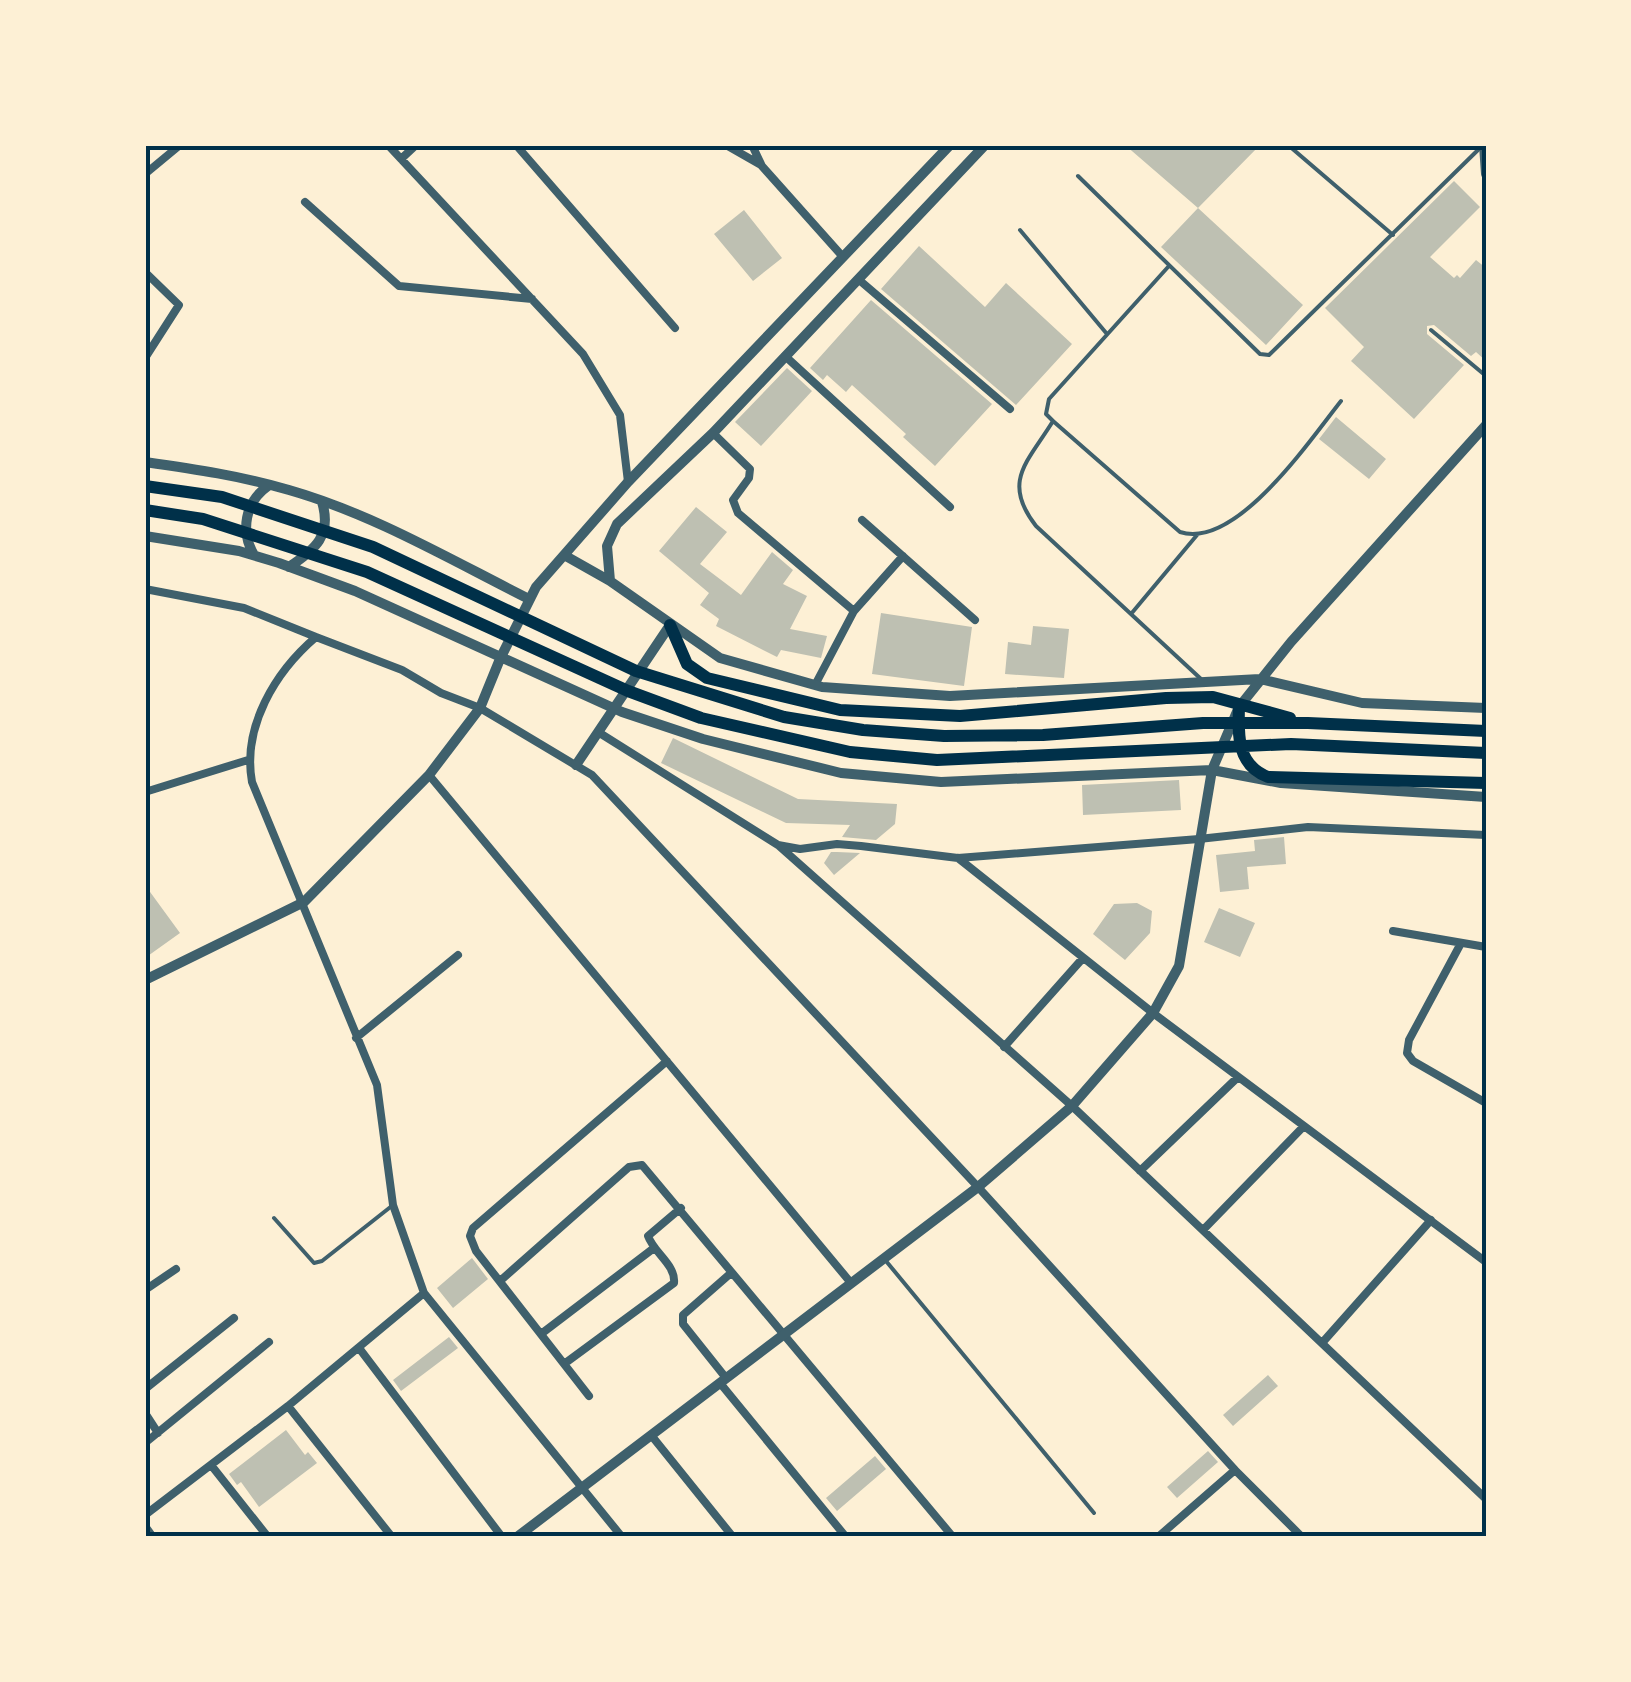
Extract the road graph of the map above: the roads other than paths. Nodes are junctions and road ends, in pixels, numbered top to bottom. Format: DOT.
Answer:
graph roads {
  1 [pos="180,145"];
  2 [pos="388,145"];
  3 [pos="416,145"];
  4 [pos="516,145"];
  5 [pos="726,145"];
  6 [pos="752,145"];
  7 [pos="950,145"];
  8 [pos="985,145"];
  9 [pos="1288,145"];
  10 [pos="1483,145"];
  11 [pos="401,159"];
  12 [pos="761,166"];
  13 [pos="145,174"];
  14 [pos="1486,174"];
  15 [pos="1078,176"];
  16 [pos="305,202"];
  17 [pos="1020,230"];
  18 [pos="1393,235"];
  19 [pos="842,258"];
  20 [pos="1168,267"];
  21 [pos="145,272"];
  22 [pos="858,279"];
  23 [pos="532,298"];
  24 [pos="675,328"];
  25 [pos="1431,330"];
  26 [pos="1107,334"];
  27 [pos="786,356"];
  28 [pos="145,358"];
  29 [pos="1486,376"];
  30 [pos="1341,401"];
  31 [pos="1010,410"];
  32 [pos="1053,421"];
  33 [pos="1486,425"];
  34 [pos="713,433"];
  35 [pos="145,462"];
  36 [pos="628,482"];
  37 [pos="145,486"];
  38 [pos="268,486"];
  39 [pos="322,502"];
  40 [pos="950,506"];
  41 [pos="145,510"];
  42 [pos="862,520"];
  43 [pos="1198,535"];
  44 [pos="145,536"];
  45 [pos="254,555"];
  46 [pos="564,555"];
  47 [pos="903,556"];
  48 [pos="289,566"];
  49 [pos="610,582"];
  50 [pos="145,589"];
  51 [pos="529,599"];
  52 [pos="854,611"];
  53 [pos="1131,614"];
  54 [pos="975,620"];
  55 [pos="670,625"];
  56 [pos="316,637"];
  57 [pos="500,659"];
  58 [pos="1260,679"];
  59 [pos="1204,682"];
  60 [pos="815,686"];
  61 [pos="480,708"];
  62 [pos="1239,708"];
  63 [pos="1486,708"];
  64 [pos="613,709"];
  65 [pos="1308,723"];
  66 [pos="1486,731"];
  67 [pos="598,732"];
  68 [pos="1486,753"];
  69 [pos="248,760"];
  70 [pos="576,765"];
  71 [pos="1212,770"];
  72 [pos="429,775"];
  73 [pos="1486,783"];
  74 [pos="145,792"];
  75 [pos="1486,797"];
  76 [pos="1486,835"];
  77 [pos="1198,840"];
  78 [pos="778,845"];
  79 [pos="958,858"];
  80 [pos="304,902"];
  81 [pos="1392,931"];
  82 [pos="1460,944"];
  83 [pos="1486,947"];
  84 [pos="458,955"];
  85 [pos="1084,958"];
  86 [pos="145,980"];
  87 [pos="1152,1013"];
  88 [pos="356,1038"];
  89 [pos="1004,1047"];
  90 [pos="667,1061"];
  91 [pos="1238,1076"];
  92 [pos="1486,1103"];
  93 [pos="1072,1106"];
  94 [pos="1304,1126"];
  95 [pos="1140,1171"];
  96 [pos="978,1187"];
  97 [pos="393,1205"];
  98 [pos="681,1208"];
  99 [pos="274,1218"];
  100 [pos="1431,1220"];
  101 [pos="1203,1230"];
  102 [pos="654,1248"];
  103 [pos="883,1258"];
  104 [pos="1486,1262"];
  105 [pos="176,1269"];
  106 [pos="732,1272"];
  107 [pos="500,1281"];
  108 [pos="851,1283"];
  109 [pos="146,1289"];
  110 [pos="424,1294"];
  111 [pos="234,1318"];
  112 [pos="541,1334"];
  113 [pos="782,1334"];
  114 [pos="269,1342"];
  115 [pos="1322,1342"];
  116 [pos="358,1348"];
  117 [pos="564,1364"];
  118 [pos="723,1380"];
  119 [pos="145,1389"];
  120 [pos="588,1396"];
  121 [pos="288,1406"];
  122 [pos="145,1414"];
  123 [pos="158,1432"];
  124 [pos="651,1435"];
  125 [pos="145,1443"];
  126 [pos="211,1465"];
  127 [pos="1235,1470"];
  128 [pos="582,1488"];
  129 [pos="1486,1499"];
  130 [pos="1094,1513"];
  131 [pos="145,1515"];
  132 [pos="145,1526"];
  133 [pos="153,1537"];
  134 [pos="268,1537"];
  135 [pos="392,1537"];
  136 [pos="502,1537"];
  137 [pos="518,1537"];
  138 [pos="622,1537"];
  139 [pos="733,1537"];
  140 [pos="846,1537"];
  141 [pos="952,1537"];
  142 [pos="1158,1537"];
  143 [pos="1302,1537"];
  1 -- 13 [label="street"];
  2 -- 11 [label="street"];
  3 -- 11 [label="street"];
  4 -- 24 [label="street"];
  5 -- 12 [label="street"];
  6 -- 12 [label="street"];
  7 -- 19 [label="street"];
  8 -- 22 [label="street"];
  9 -- 18 [label="lane"];
  10 -- 14 [label="street"];
  10 -- 18 [label="lane"];
  11 -- 23 [label="street"];
  12 -- 19 [label="street"];
  15 -- 20 [label="lane"];
  16 -- 23 [label="street"];
  17 -- 26 [label="lane"];
  18 -- 20 [label="lane"];
  19 -- 36 [label="street"];
  20 -- 26 [label="lane"];
  21 -- 28 [label="street"];
  22 -- 27 [label="street"];
  22 -- 31 [label="street"];
  23 -- 36 [label="street"];
  25 -- 29 [label="lane"];
  26 -- 32 [label="lane"];
  27 -- 34 [label="street"];
  27 -- 40 [label="street"];
  30 -- 43 [label="lane"];
  32 -- 43 [label="lane"];
  32 -- 53 [label="lane"];
  33 -- 58 [label="street"];
  34 -- 49 [label="street"];
  34 -- 52 [label="street"];
  35 -- 38 [label="street"];
  36 -- 46 [label="street"];
  37 -- 65 [label="highway"];
  38 -- 39 [label="street"];
  38 -- 45 [label="street"];
  39 -- 48 [label="street"];
  39 -- 51 [label="street"];
  41 -- 68 [label="highway"];
  42 -- 47 [label="street"];
  43 -- 53 [label="lane"];
  44 -- 45 [label="street"];
  45 -- 48 [label="street"];
  46 -- 49 [label="street"];
  46 -- 51 [label="street"];
  47 -- 52 [label="street"];
  47 -- 54 [label="street"];
  48 -- 57 [label="street"];
  49 -- 55 [label="street"];
  50 -- 56 [label="street"];
  51 -- 57 [label="street"];
  52 -- 60 [label="street"];
  53 -- 59 [label="lane"];
  55 -- 60 [label="street"];
  55 -- 64 [label="street"];
  55 -- 65 [label="highway"];
  56 -- 61 [label="street"];
  56 -- 69 [label="street"];
  57 -- 61 [label="street"];
  57 -- 64 [label="street"];
  58 -- 59 [label="street"];
  58 -- 62 [label="street"];
  58 -- 63 [label="street"];
  59 -- 60 [label="street"];
  61 -- 70 [label="street"];
  61 -- 72 [label="street"];
  62 -- 71 [label="street"];
  62 -- 73 [label="highway"];
  64 -- 67 [label="street"];
  64 -- 71 [label="street"];
  65 -- 66 [label="highway"];
  67 -- 70 [label="street"];
  67 -- 78 [label="street"];
  69 -- 74 [label="street"];
  69 -- 80 [label="street"];
  70 -- 96 [label="street"];
  71 -- 75 [label="street"];
  71 -- 77 [label="street"];
  72 -- 80 [label="street"];
  72 -- 90 [label="street"];
  76 -- 77 [label="street"];
  77 -- 79 [label="street"];
  77 -- 87 [label="street"];
  78 -- 79 [label="street"];
  78 -- 89 [label="street"];
  79 -- 85 [label="street"];
  80 -- 86 [label="street"];
  80 -- 88 [label="street"];
  81 -- 82 [label="street"];
  82 -- 83 [label="street"];
  82 -- 92 [label="street"];
  84 -- 88 [label="street"];
  85 -- 87 [label="street"];
  85 -- 89 [label="street"];
  87 -- 91 [label="street"];
  87 -- 93 [label="street"];
  88 -- 97 [label="street"];
  89 -- 93 [label="street"];
  90 -- 107 [label="street"];
  90 -- 108 [label="street"];
  91 -- 94 [label="street"];
  91 -- 95 [label="street"];
  93 -- 95 [label="street"];
  93 -- 96 [label="street"];
  94 -- 100 [label="street"];
  94 -- 101 [label="street"];
  95 -- 101 [label="street"];
  96 -- 103 [label="street"];
  96 -- 127 [label="street"];
  97 -- 99 [label="lane"];
  97 -- 110 [label="street"];
  98 -- 102 [label="street"];
  98 -- 106 [label="street"];
  98 -- 107 [label="street"];
  100 -- 104 [label="street"];
  100 -- 115 [label="street"];
  101 -- 115 [label="street"];
  102 -- 112 [label="street"];
  102 -- 117 [label="street"];
  103 -- 108 [label="street"];
  103 -- 130 [label="lane"];
  105 -- 109 [label="street"];
  106 -- 113 [label="street"];
  106 -- 118 [label="street"];
  107 -- 112 [label="street"];
  108 -- 113 [label="street"];
  110 -- 116 [label="street"];
  110 -- 128 [label="street"];
  111 -- 119 [label="street"];
  112 -- 117 [label="street"];
  113 -- 118 [label="street"];
  113 -- 141 [label="street"];
  114 -- 123 [label="street"];
  115 -- 129 [label="street"];
  116 -- 121 [label="street"];
  116 -- 136 [label="street"];
  117 -- 120 [label="street"];
  118 -- 124 [label="street"];
  118 -- 140 [label="street"];
  121 -- 126 [label="street"];
  121 -- 135 [label="street"];
  122 -- 123 [label="street"];
  123 -- 125 [label="street"];
  124 -- 128 [label="street"];
  124 -- 139 [label="street"];
  126 -- 131 [label="street"];
  126 -- 134 [label="street"];
  127 -- 142 [label="street"];
  127 -- 143 [label="street"];
  128 -- 137 [label="street"];
  128 -- 138 [label="street"];
  132 -- 133 [label="street"];
}
